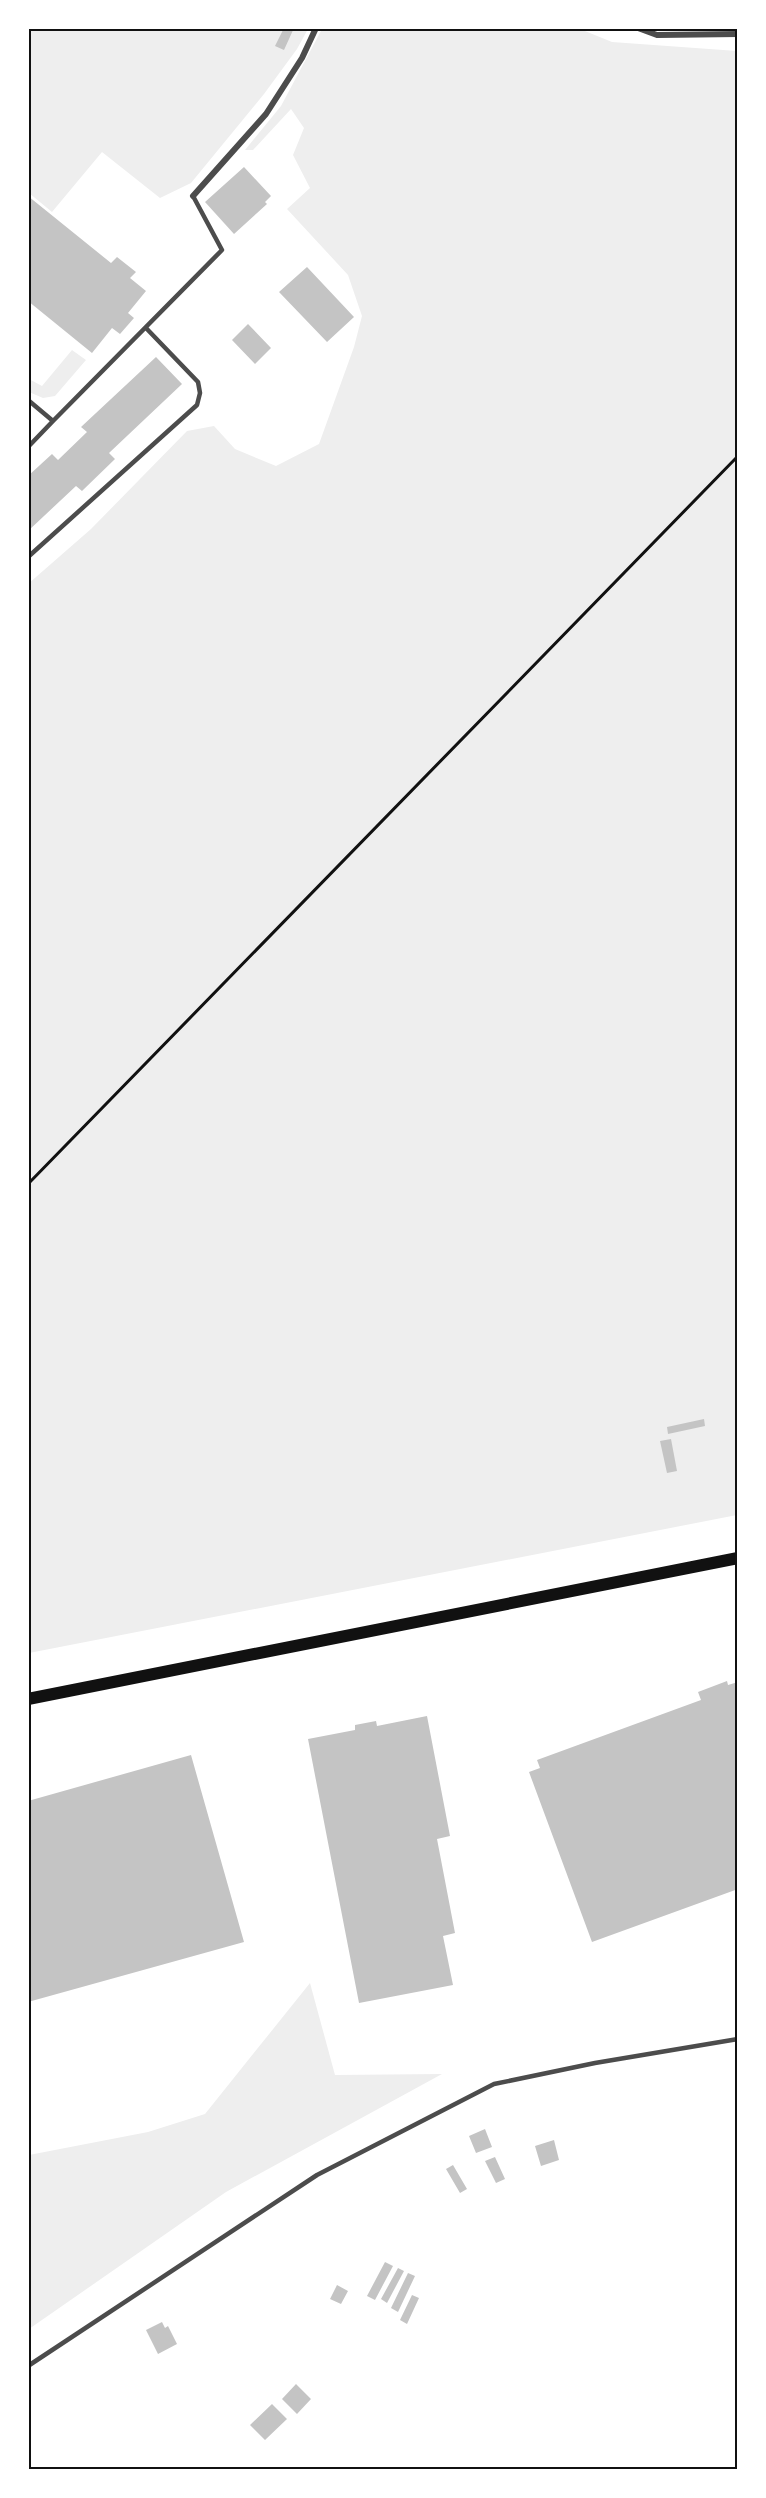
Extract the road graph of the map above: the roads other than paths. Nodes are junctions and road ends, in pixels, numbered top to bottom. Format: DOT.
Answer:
graph roads {
  1 [pos="316,28"];
  2 [pos="638,28"];
  3 [pos="738,34"];
  4 [pos="193,196"];
  5 [pos="146,328"];
  6 [pos="28,400"];
  7 [pos="53,420"];
  8 [pos="28,447"];
  9 [pos="28,557"];
  10 [pos="738,1558"];
  11 [pos="28,1699"];
  12 [pos="738,2038"];
  13 [pos="28,2366"];
  1 -- 4 [label="street"];
  2 -- 3 [label="street"];
  4 -- 5 [label="lane"];
  5 -- 7 [label="lane"];
  5 -- 9 [label="lane"];
  6 -- 7 [label="lane"];
  7 -- 8 [label="lane"];
  10 -- 11 [label="main road"];
  12 -- 13 [label="lane"];
}
